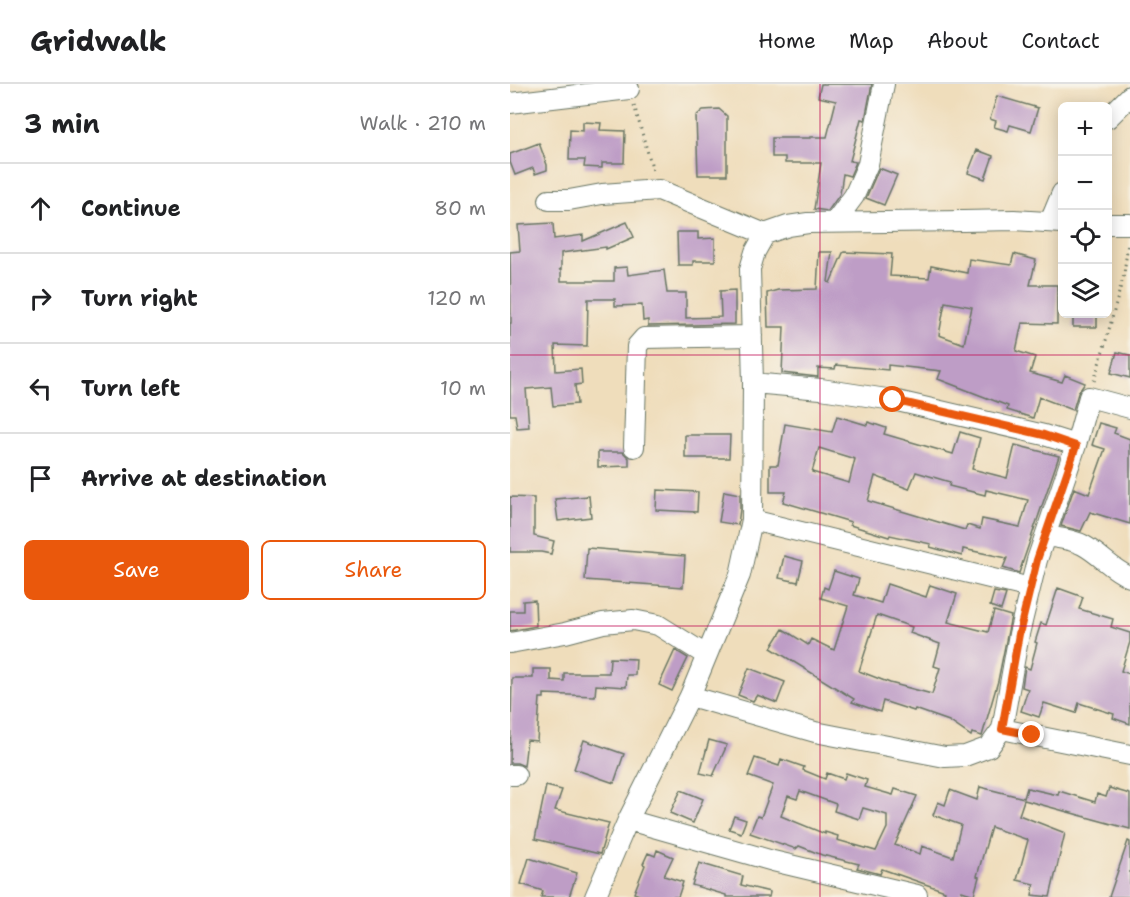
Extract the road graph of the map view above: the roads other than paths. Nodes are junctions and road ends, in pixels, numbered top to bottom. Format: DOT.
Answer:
graph roads {
  1 [pos="884,84"];
  2 [pos="630,89"];
  3 [pos="1130,96"];
  4 [pos="510,103"];
  5 [pos="1112,113"];
  6 [pos="549,200"];
  7 [pos="1056,222"];
  8 [pos="834,223"];
  9 [pos="1112,224"];
  10 [pos="1130,224"];
  11 [pos="765,234"];
  12 [pos="752,336"];
  13 [pos="753,383"];
  14 [pos="1130,408"];
  15 [pos="1076,446"];
  16 [pos="634,447"];
  17 [pos="752,520"];
  18 [pos="1046,536"];
  19 [pos="1130,577"];
  20 [pos="1030,588"];
  21 [pos="510,643"];
  22 [pos="706,655"];
  23 [pos="690,696"];
  24 [pos="1002,729"];
  25 [pos="1130,755"];
  26 [pos="628,820"];
  27 [pos="917,895"];
  28 [pos="595,897"];
  1 -- 8 [label="street"];
  2 -- 4 [label="street"];
  3 -- 5 [label="street"];
  6 -- 11 [label="street"];
  7 -- 8 [label="street"];
  8 -- 11 [label="street"];
  9 -- 10 [label="street"];
  11 -- 12 [label="street"];
  12 -- 13 [label="street"];
  12 -- 16 [label="street"];
  13 -- 15 [label="street"];
  13 -- 17 [label="street"];
  14 -- 15 [label="street"];
  15 -- 18 [label="street"];
  17 -- 20 [label="street"];
  17 -- 22 [label="street"];
  18 -- 19 [label="street"];
  18 -- 20 [label="street"];
  20 -- 24 [label="street"];
  21 -- 22 [label="street"];
  22 -- 23 [label="street"];
  23 -- 24 [label="street"];
  23 -- 26 [label="street"];
  24 -- 25 [label="street"];
  26 -- 27 [label="street"];
  26 -- 28 [label="street"];
}
